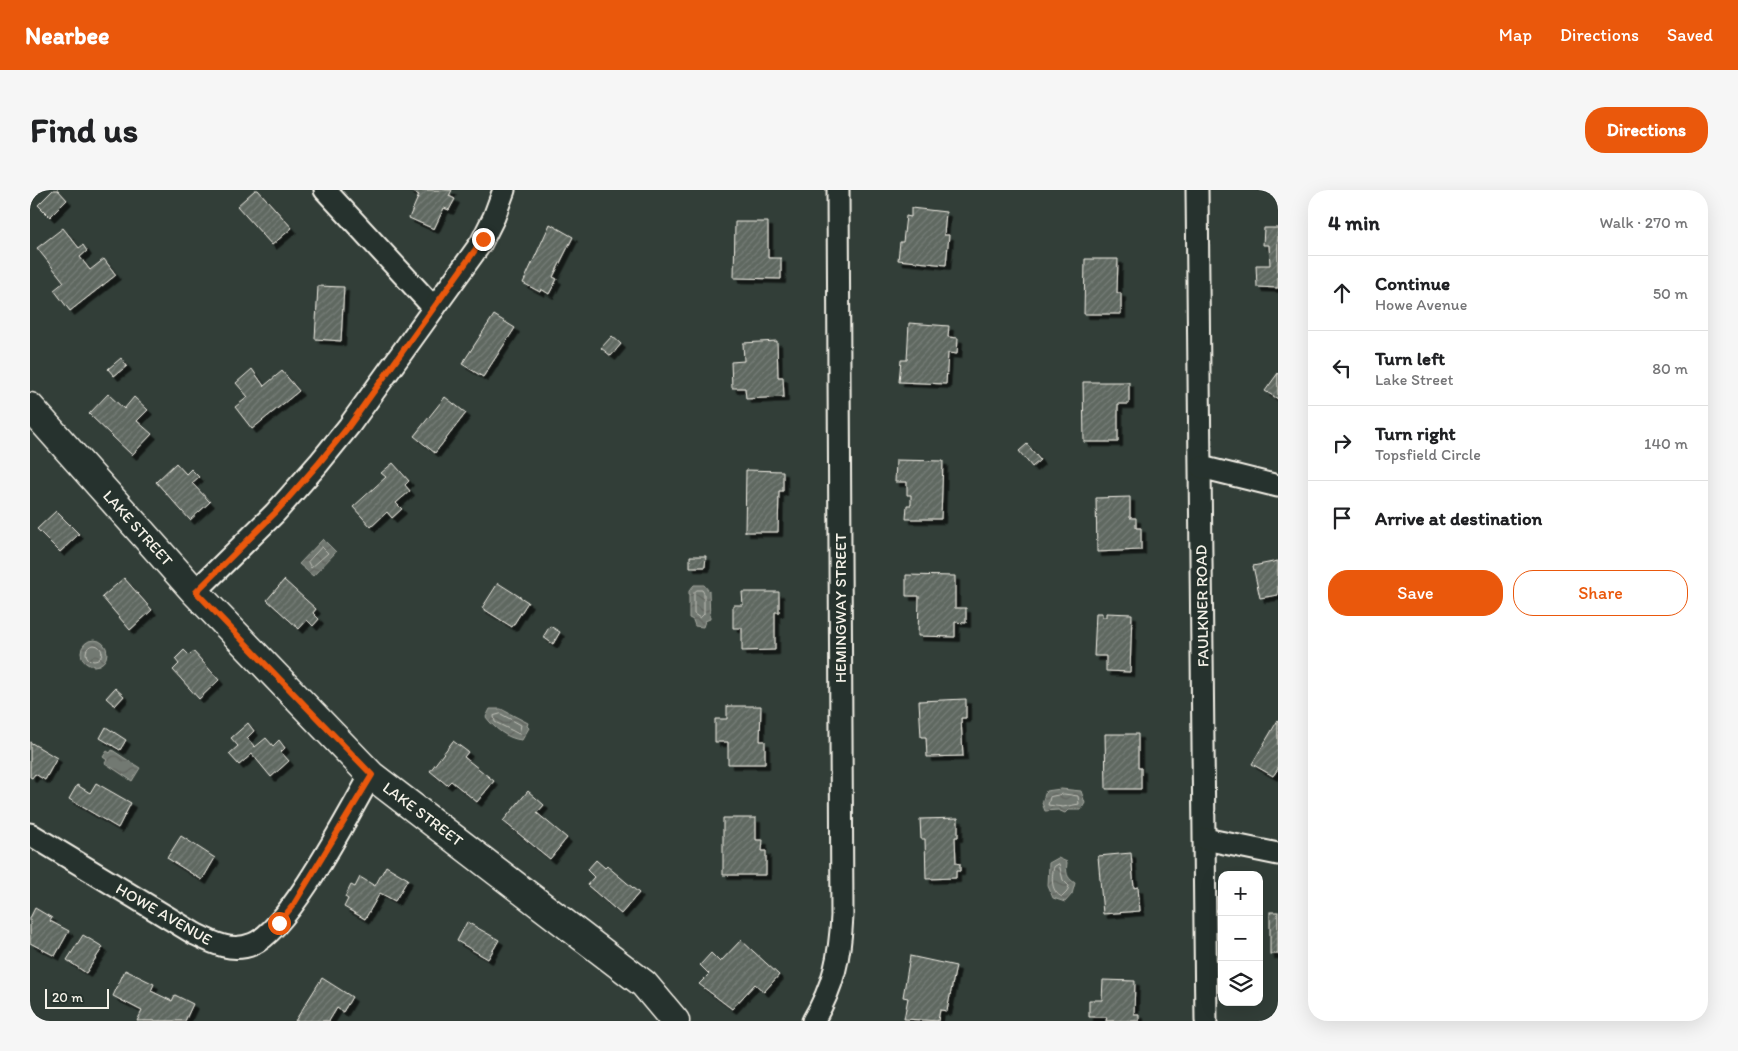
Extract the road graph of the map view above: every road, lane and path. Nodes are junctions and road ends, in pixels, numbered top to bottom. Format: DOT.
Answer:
graph roads {
  1 [pos="325,190"];
  2 [pos="504,190"];
  3 [pos="838,190"];
  4 [pos="1197,190"];
  5 [pos="434,308"];
  6 [pos="30,407"];
  7 [pos="1200,467"];
  8 [pos="1278,486"];
  9 [pos="196,592"];
  10 [pos="372,775"];
  11 [pos="30,834"];
  12 [pos="1205,839"];
  13 [pos="1278,854"];
  14 [pos="675,1021"];
  15 [pos="813,1021"];
  16 [pos="1206,1021"];
  1 -- 5 [label="street"];
  2 -- 5 [label="street"];
  3 -- 15 [label="street, HEMINGWAY STREET"];
  4 -- 7 [label="street, FAULKNER ROAD"];
  5 -- 9 [label="street"];
  6 -- 9 [label="main road, LAKE STREET"];
  7 -- 8 [label="street"];
  7 -- 12 [label="street, FAULKNER ROAD"];
  9 -- 10 [label="main road, LAKE STREET"];
  10 -- 11 [label="street, HOWE AVENUE"];
  10 -- 14 [label="main road, LAKE STREET"];
  12 -- 13 [label="street"];
  12 -- 16 [label="street, FAULKNER ROAD"];
}
